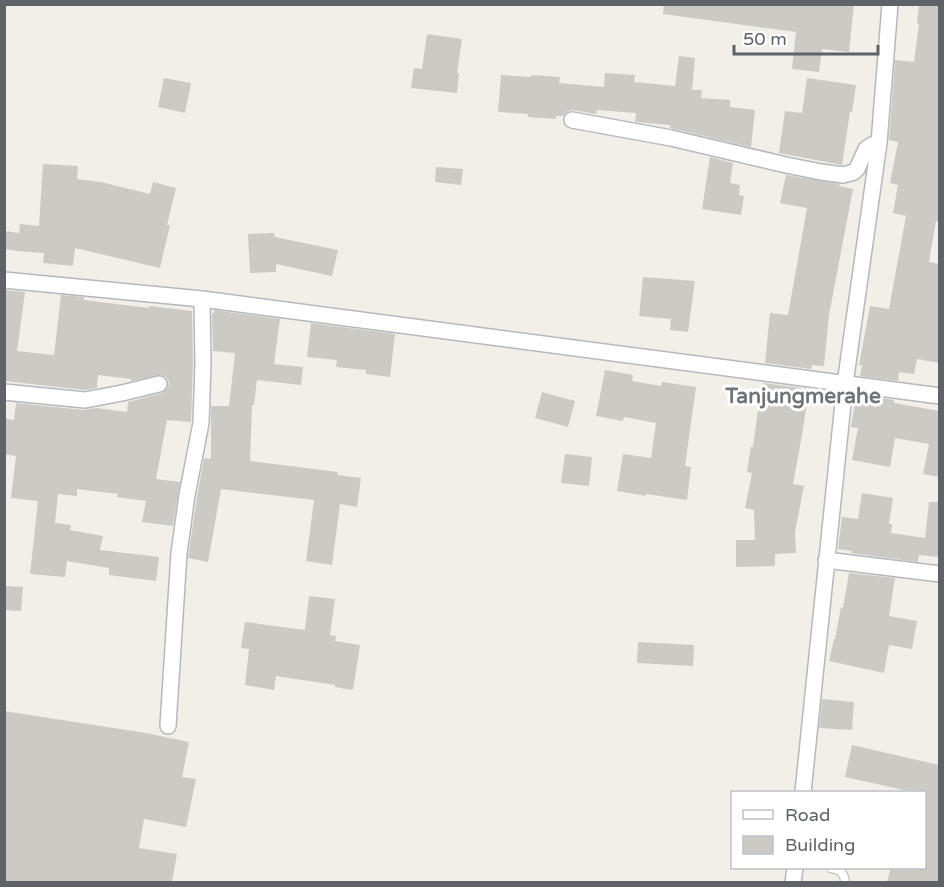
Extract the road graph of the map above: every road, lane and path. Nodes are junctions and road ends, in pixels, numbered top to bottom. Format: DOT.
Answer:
graph roads {
  1 [pos="890,4"];
  2 [pos="572,120"];
  3 [pos="879,143"];
  4 [pos="4,280"];
  5 [pos="202,299"];
  6 [pos="159,384"];
  7 [pos="845,384"];
  8 [pos="4,393"];
  9 [pos="939,396"];
  10 [pos="826,560"];
  11 [pos="939,574"];
  12 [pos="168,726"];
  13 [pos="803,791"];
  14 [pos="837,869"];
  15 [pos="845,882"];
  1 -- 3 [label="street"];
  2 -- 3 [label="street"];
  3 -- 7 [label="street"];
  4 -- 5 [label="street"];
  5 -- 7 [label="street"];
  5 -- 12 [label="street"];
  6 -- 8 [label="street"];
  7 -- 9 [label="street"];
  7 -- 10 [label="street"];
  10 -- 11 [label="street"];
  10 -- 13 [label="street"];
  14 -- 15 [label="lane"];
}
